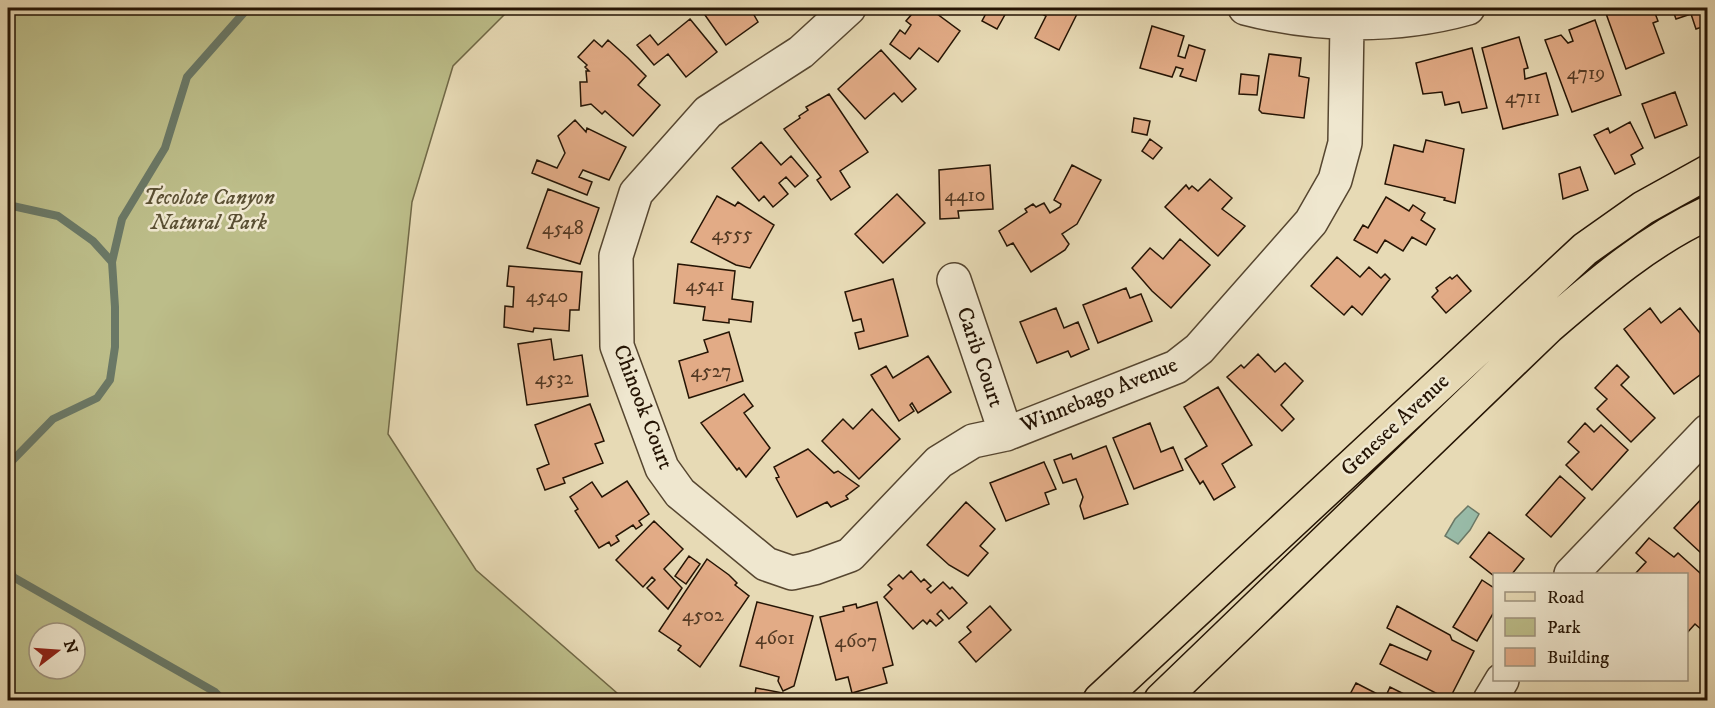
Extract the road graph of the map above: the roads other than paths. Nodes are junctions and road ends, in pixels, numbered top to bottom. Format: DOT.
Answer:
graph roads {
  1 [pos="849,8"];
  2 [pos="1245,8"];
  3 [pos="1468,8"];
  4 [pos="1347,24"];
  5 [pos="1707,172"];
  6 [pos="1707,213"];
  7 [pos="954,280"];
  8 [pos="1707,430"];
  9 [pos="1006,434"];
  10 [pos="814,568"];
  11 [pos="1572,573"];
  12 [pos="1501,681"];
  13 [pos="1100,700"];
  14 [pos="1161,700"];
  15 [pos="1490,700"];
  1 -- 10 [label="street, Chinook Court"];
  2 -- 4 [label="street"];
  3 -- 4 [label="street"];
  4 -- 9 [label="street, Winnebago Avenue"];
  5 -- 13 [label="main road, Genesee Avenue"];
  6 -- 14 [label="main road, Genesee Avenue"];
  7 -- 9 [label="street, Carib Court"];
  8 -- 11 [label="street"];
  9 -- 10 [label="street, Winnebago Avenue"];
  12 -- 15 [label="street"];
}
